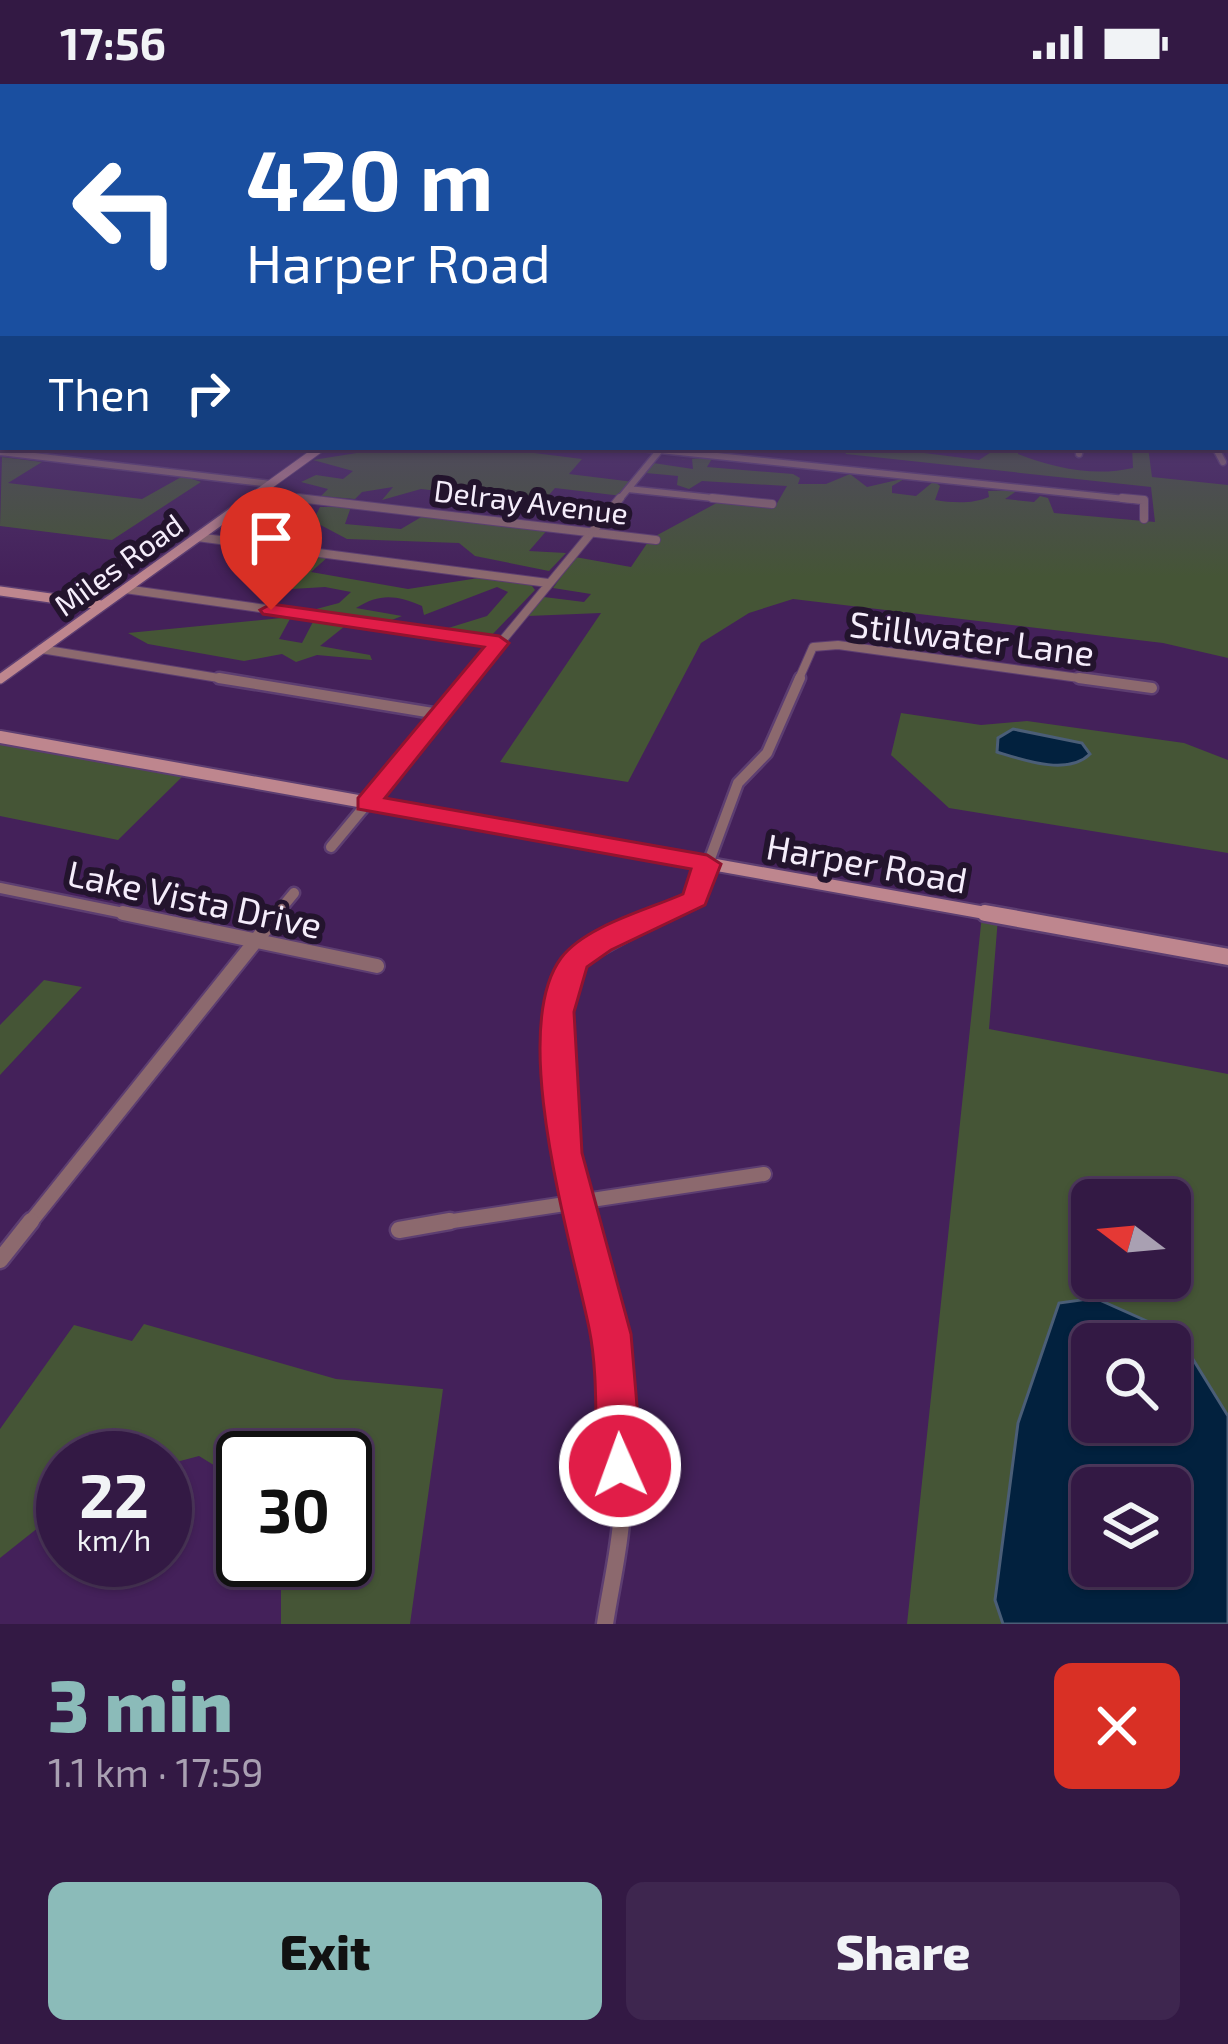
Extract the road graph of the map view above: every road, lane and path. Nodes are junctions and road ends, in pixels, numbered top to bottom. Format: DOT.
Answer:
graph roads {
  1 [pos="318,450"];
  2 [pos="659,450"];
  3 [pos="680,450"];
  4 [pos="1217,450"];
  5 [pos="0,452"];
  6 [pos="1223,462"];
  7 [pos="271,484"];
  8 [pos="628,489"];
  9 [pos="258,493"];
  10 [pos="772,504"];
  11 [pos="1144,519"];
  12 [pos="591,533"];
  13 [pos="197,537"];
  14 [pos="656,540"];
  15 [pos="548,583"];
  16 [pos="125,589"];
  17 [pos="0,591"];
  18 [pos="101,605"];
  19 [pos="499,643"];
  20 [pos="41,649"];
  21 [pos="0,679"];
  22 [pos="1152,688"];
  23 [pos="439,714"];
  24 [pos="0,737"];
  25 [pos="368,803"];
  26 [pos="332,847"];
  27 [pos="707,864"];
  28 [pos="0,888"];
  29 [pos="294,893"];
  30 [pos="255,940"];
  31 [pos="1228,957"];
  32 [pos="377,966"];
  33 [pos="764,1174"];
  34 [pos="574,1199"];
  35 [pos="399,1230"];
  36 [pos="0,1260"];
  37 [pos="605,1624"];
  1 -- 7 [label="street, Miles Road"];
  2 -- 8 [label="street"];
  3 -- 11 [label="street"];
  4 -- 6 [label="street"];
  5 -- 7 [label="street"];
  7 -- 9 [label="street, Miles Road"];
  8 -- 10 [label="street"];
  8 -- 12 [label="street"];
  9 -- 12 [label="street, Delray Avenue"];
  9 -- 13 [label="street, Miles Road"];
  12 -- 14 [label="street, Delray Avenue"];
  12 -- 15 [label="street"];
  13 -- 15 [label="street"];
  13 -- 16 [label="street, Miles Road"];
  15 -- 19 [label="street"];
  16 -- 18 [label="street, Miles Road"];
  16 -- 19 [label="street"];
  17 -- 18 [label="street"];
  18 -- 20 [label="street, Miles Road"];
  19 -- 23 [label="street"];
  20 -- 21 [label="street, Miles Road"];
  20 -- 23 [label="street"];
  22 -- 27 [label="street, Stillwater Lane"];
  23 -- 25 [label="street"];
  24 -- 25 [label="street, Harper Road"];
  25 -- 26 [label="street"];
  25 -- 27 [label="street, Harper Road"];
  27 -- 31 [label="street, Harper Road"];
  27 -- 34 [label="street"];
  28 -- 30 [label="street, Lake Vista Drive"];
  29 -- 30 [label="street"];
  30 -- 32 [label="street, Lake Vista Drive"];
  30 -- 36 [label="street"];
  33 -- 34 [label="street"];
  34 -- 35 [label="street"];
  34 -- 37 [label="street"];
}
